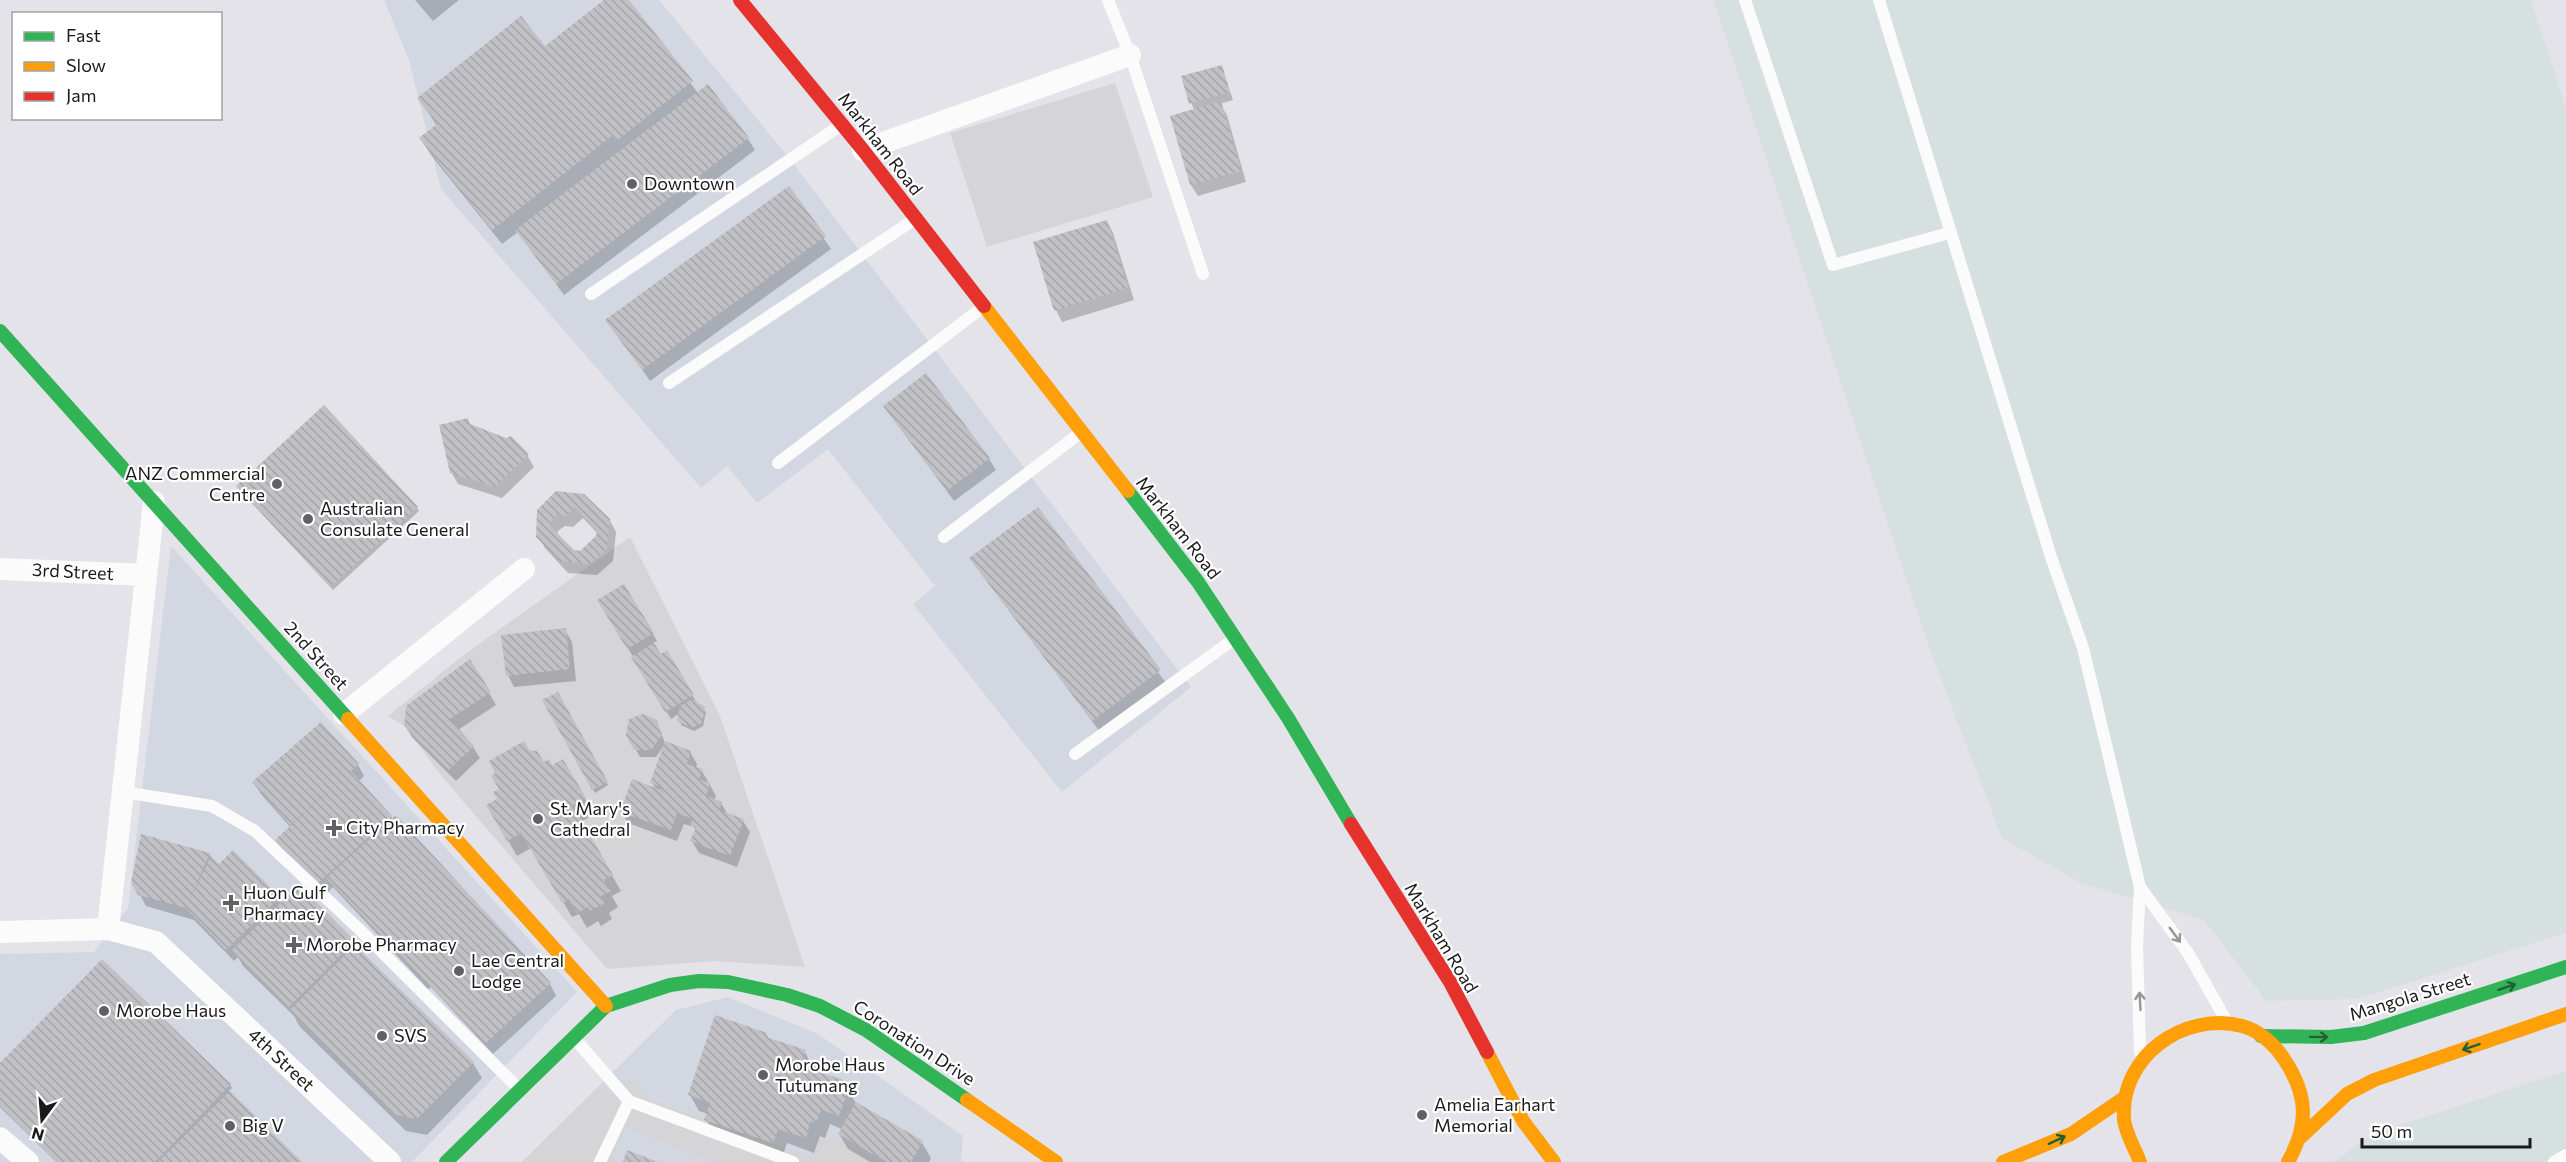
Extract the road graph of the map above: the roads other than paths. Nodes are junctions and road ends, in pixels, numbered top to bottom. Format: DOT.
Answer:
graph roads {
  1 [pos="740,0"];
  2 [pos="1108,0"];
  3 [pos="1745,0"];
  4 [pos="1879,0"];
  5 [pos="1130,55"];
  6 [pos="842,124"];
  7 [pos="863,150"];
  8 [pos="916,218"];
  9 [pos="1949,233"];
  10 [pos="1203,274"];
  11 [pos="591,294"];
  12 [pos="984,307"];
  13 [pos="0,331"];
  14 [pos="669,382"];
  15 [pos="1081,432"];
  16 [pos="778,463"];
  17 [pos="154,502"];
  18 [pos="944,537"];
  19 [pos="0,569"];
  20 [pos="524,569"];
  21 [pos="146,575"];
  22 [pos="1235,638"];
  23 [pos="344,714"];
  24 [pos="1076,754"];
  25 [pos="123,792"];
  26 [pos="2140,888"];
  27 [pos="108,929"];
  28 [pos="0,932"];
  29 [pos="2566,968"];
  30 [pos="606,1006"];
  31 [pos="2566,1014"];
  32 [pos="2227,1023"];
  33 [pos="2261,1036"];
  34 [pos="573,1037"];
  35 [pos="2140,1059"];
  36 [pos="520,1090"];
  37 [pos="2124,1098"];
  38 [pos="629,1101"];
  39 [pos="1523,1121"];
  40 [pos="2301,1137"];
  41 [pos="0,1138"];
  42 [pos="2566,1155"];
  43 [pos="1533,1158"];
  44 [pos="455,1159"];
  45 [pos="28,1162"];
  46 [pos="390,1162"];
  47 [pos="600,1162"];
  48 [pos="793,1162"];
  49 [pos="1056,1162"];
  50 [pos="1554,1162"];
  51 [pos="2002,1162"];
  52 [pos="2140,1162"];
  53 [pos="2289,1162"];
  54 [pos="2554,1162"];
  1 -- 6 [label="main road, Markham Road"];
  2 -- 5 [label="lane"];
  3 -- 9 [label="lane"];
  4 -- 9 [label="lane"];
  5 -- 7 [label="street"];
  5 -- 10 [label="lane"];
  6 -- 7 [label="main road, Markham Road"];
  6 -- 11 [label="lane"];
  7 -- 8 [label="main road, Markham Road"];
  8 -- 12 [label="main road, Markham Road"];
  8 -- 14 [label="lane"];
  9 -- 26 [label="lane"];
  12 -- 15 [label="main road, Markham Road"];
  12 -- 16 [label="lane"];
  13 -- 17 [label="main road, 2nd Street"];
  15 -- 18 [label="lane"];
  15 -- 22 [label="main road, Markham Road"];
  17 -- 21 [label="street"];
  17 -- 23 [label="main road, 2nd Street"];
  19 -- 21 [label="street, 3rd Street"];
  20 -- 23 [label="street"];
  21 -- 25 [label="street"];
  22 -- 24 [label="lane"];
  22 -- 39 [label="main road, Markham Road"];
  23 -- 30 [label="main road, 2nd Street"];
  25 -- 27 [label="street"];
  25 -- 36 [label="lane"];
  26 -- 32 [label="lane, one-way"];
  35 -- 26 [label="lane, one-way"];
  27 -- 28 [label="street, 4th Street"];
  27 -- 46 [label="street, 4th Street"];
  33 -- 29 [label="main road, Mangola Street, one-way"];
  30 -- 34 [label="main road, Coronation Drive"];
  30 -- 49 [label="main road, Coronation Drive"];
  31 -- 40 [label="main road, one-way"];
  32 -- 33 [label="main road"];
  32 -- 35 [label="main road"];
  33 -- 40 [label="main road"];
  34 -- 36 [label="main road, Coronation Drive"];
  34 -- 38 [label="lane"];
  35 -- 37 [label="main road"];
  36 -- 44 [label="main road, Coronation Drive"];
  51 -- 37 [label="main road, one-way"];
  37 -- 52 [label="main road"];
  38 -- 47 [label="lane"];
  38 -- 48 [label="lane"];
  39 -- 43 [label="main road, Markham Road"];
  39 -- 50 [label="main road, Markham Road"];
  40 -- 53 [label="main road"];
  41 -- 45 [label="street"];
  42 -- 54 [label="lane"];
}
